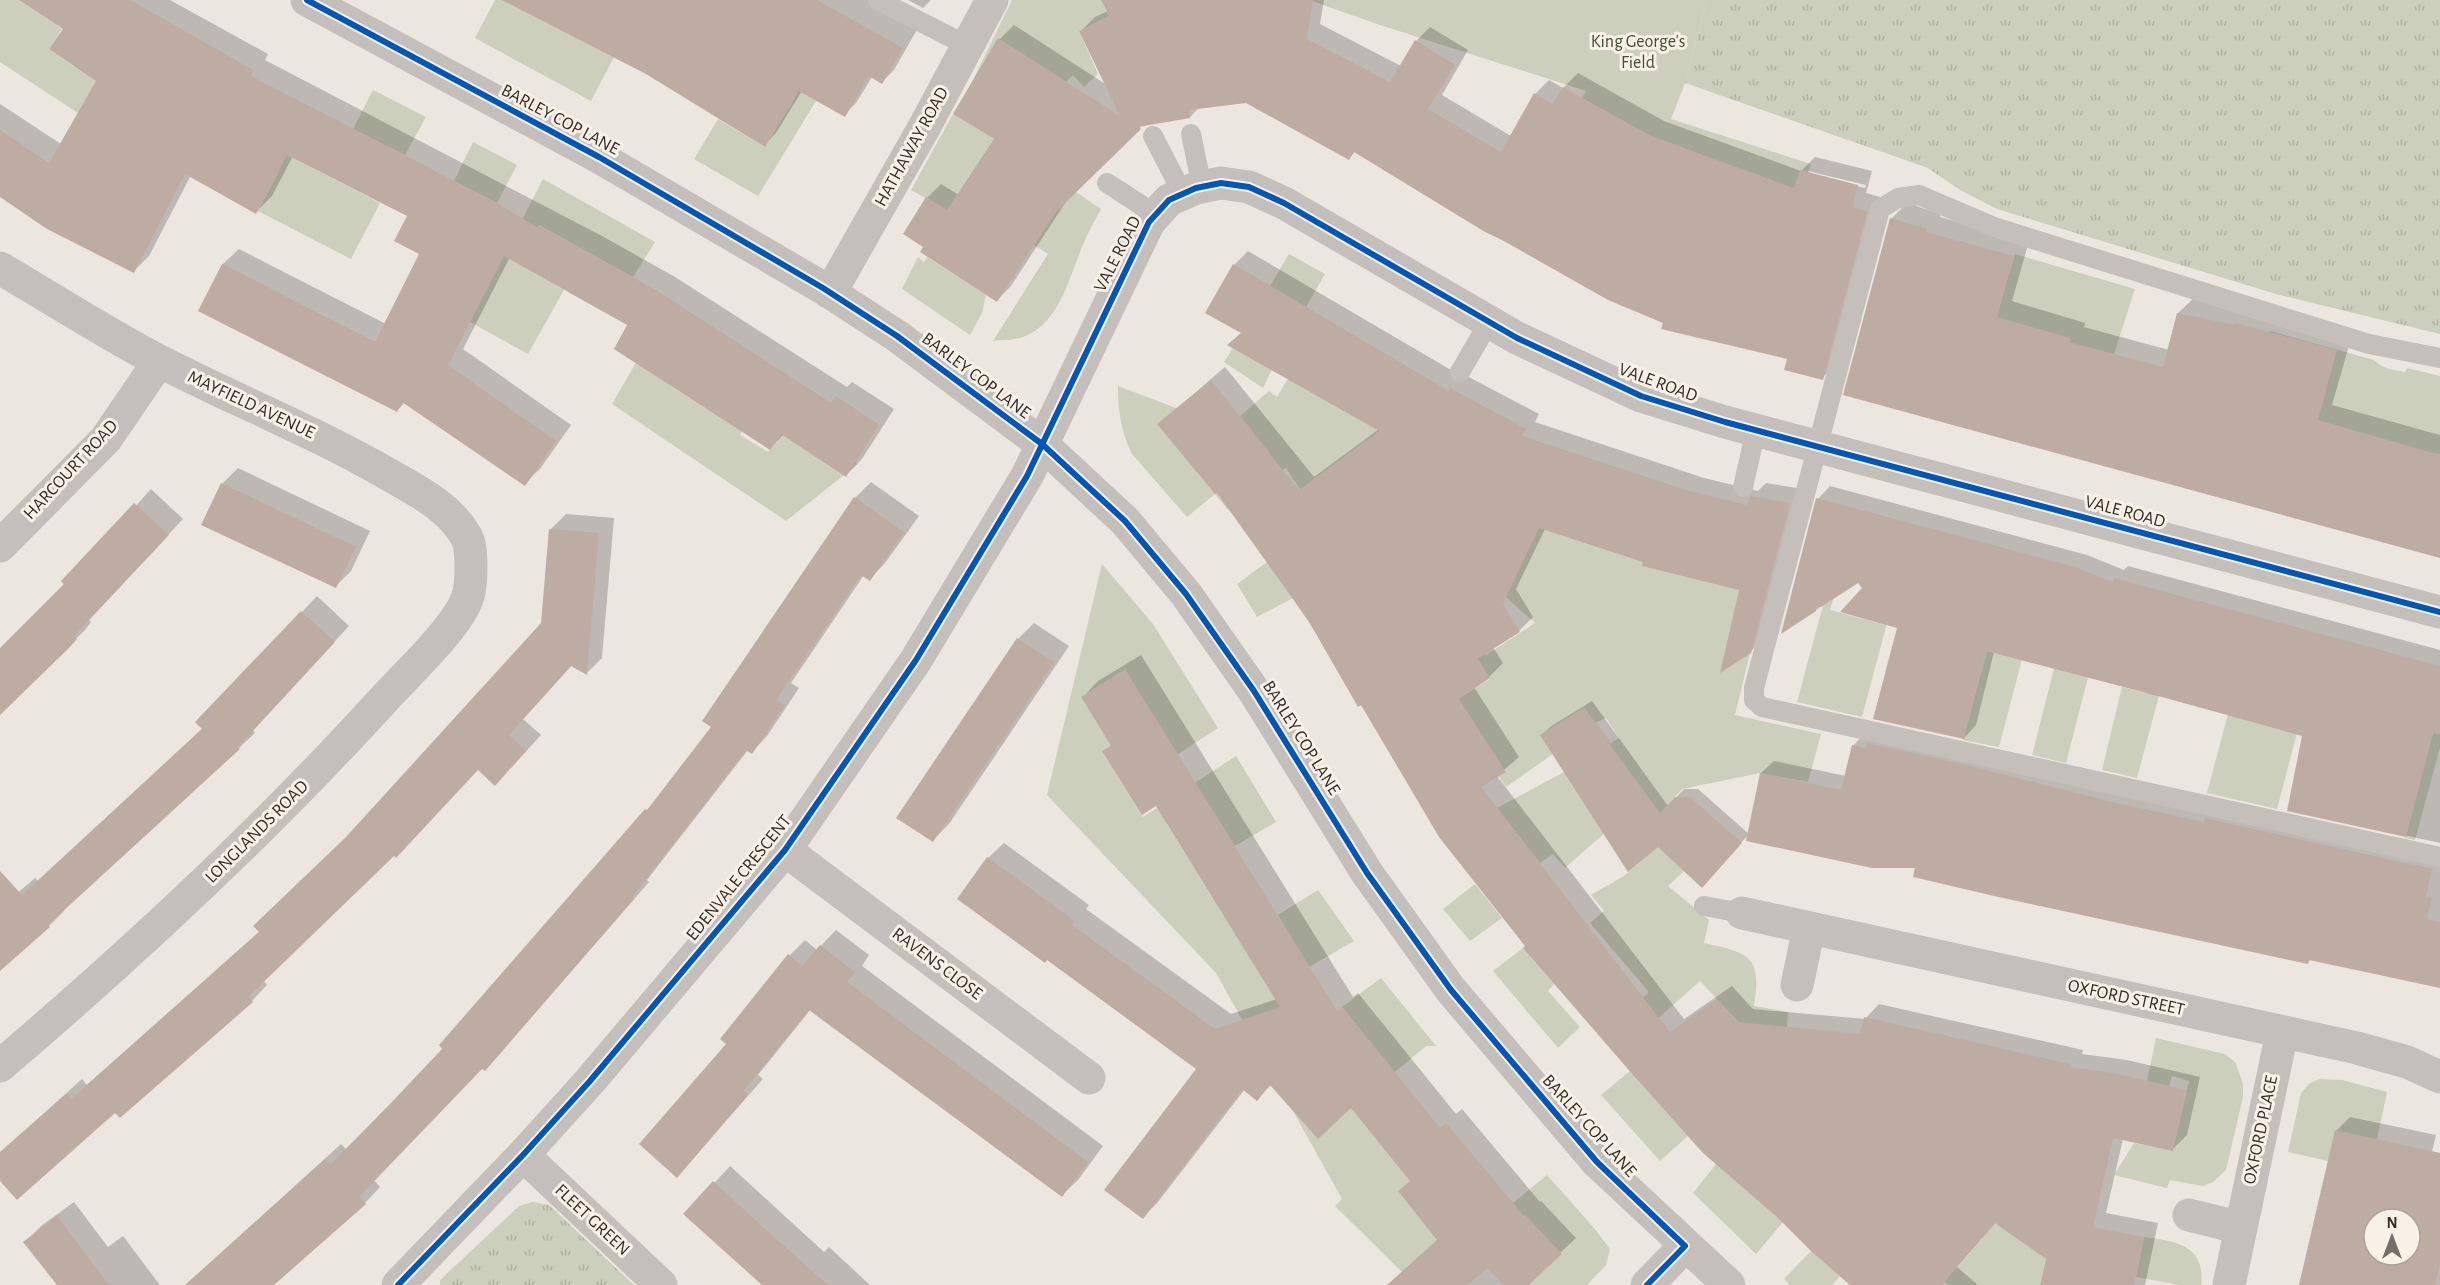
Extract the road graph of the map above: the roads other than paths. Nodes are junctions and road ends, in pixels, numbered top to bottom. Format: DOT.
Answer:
graph roads {
  1 [pos="307,0"];
  2 [pos="878,0"];
  3 [pos="992,0"];
  4 [pos="968,46"];
  5 [pos="1191,134"];
  6 [pos="1153,136"];
  7 [pos="1107,183"];
  8 [pos="1192,190"];
  9 [pos="1155,214"];
  10 [pos="0,268"];
  11 [pos="830,293"];
  12 [pos="1488,322"];
  13 [pos="2440,358"];
  14 [pos="159,361"];
  15 [pos="1460,372"];
  16 [pos="1756,430"];
  17 [pos="1042,444"];
  18 [pos="1817,446"];
  19 [pos="1743,487"];
  20 [pos="0,546"];
  21 [pos="471,566"];
  22 [pos="2440,612"];
  23 [pos="785,850"];
  24 [pos="2440,857"];
  25 [pos="1704,906"];
  26 [pos="1742,913"];
  27 [pos="1809,928"];
  28 [pos="1797,985"];
  29 [pos="2282,1033"];
  30 [pos="0,1066"];
  31 [pos="2440,1077"];
  32 [pos="1089,1078"];
  33 [pos="523,1155"];
  34 [pos="2189,1215"];
  35 [pos="2241,1228"];
  36 [pos="1685,1246"];
  37 [pos="398,1285"];
  38 [pos="661,1285"];
  39 [pos="1647,1285"];
  40 [pos="1729,1285"];
  41 [pos="2229,1285"];
  1 -- 11 [label="street, BARLEY COP LANE"];
  2 -- 4 [label="lane"];
  3 -- 4 [label="street, HATHAWAY ROAD"];
  4 -- 11 [label="street, HATHAWAY ROAD"];
  5 -- 8 [label="lane"];
  6 -- 8 [label="lane"];
  7 -- 9 [label="lane"];
  8 -- 9 [label="street, VALE ROAD"];
  8 -- 12 [label="street, VALE ROAD"];
  9 -- 17 [label="street, VALE ROAD"];
  10 -- 14 [label="street, MAYFIELD AVENUE"];
  11 -- 17 [label="street, BARLEY COP LANE"];
  12 -- 15 [label="lane"];
  12 -- 16 [label="street, VALE ROAD"];
  13 -- 18 [label="lane"];
  14 -- 20 [label="street, HARCOURT ROAD"];
  14 -- 21 [label="street, MAYFIELD AVENUE"];
  16 -- 18 [label="street, VALE ROAD"];
  16 -- 19 [label="lane"];
  17 -- 23 [label="street, EDENVALE CRESCENT"];
  17 -- 36 [label="street, BARLEY COP LANE"];
  18 -- 22 [label="street, VALE ROAD"];
  18 -- 24 [label="lane"];
  21 -- 30 [label="street, LONGLANDS ROAD"];
  23 -- 32 [label="street, RAVENS CLOSE"];
  23 -- 33 [label="street, EDENVALE CRESCENT"];
  25 -- 26 [label="lane"];
  26 -- 27 [label="street, OXFORD STREET"];
  27 -- 28 [label="street"];
  27 -- 29 [label="street, OXFORD STREET"];
  29 -- 31 [label="street, OXFORD STREET"];
  29 -- 35 [label="street, OXFORD PLACE"];
  33 -- 37 [label="street, EDENVALE CRESCENT"];
  33 -- 38 [label="street, FLEET GREEN"];
  34 -- 35 [label="street"];
  35 -- 41 [label="street, OXFORD PLACE"];
  36 -- 39 [label="street"];
  36 -- 40 [label="street, BARLEY COP LANE"];
}
